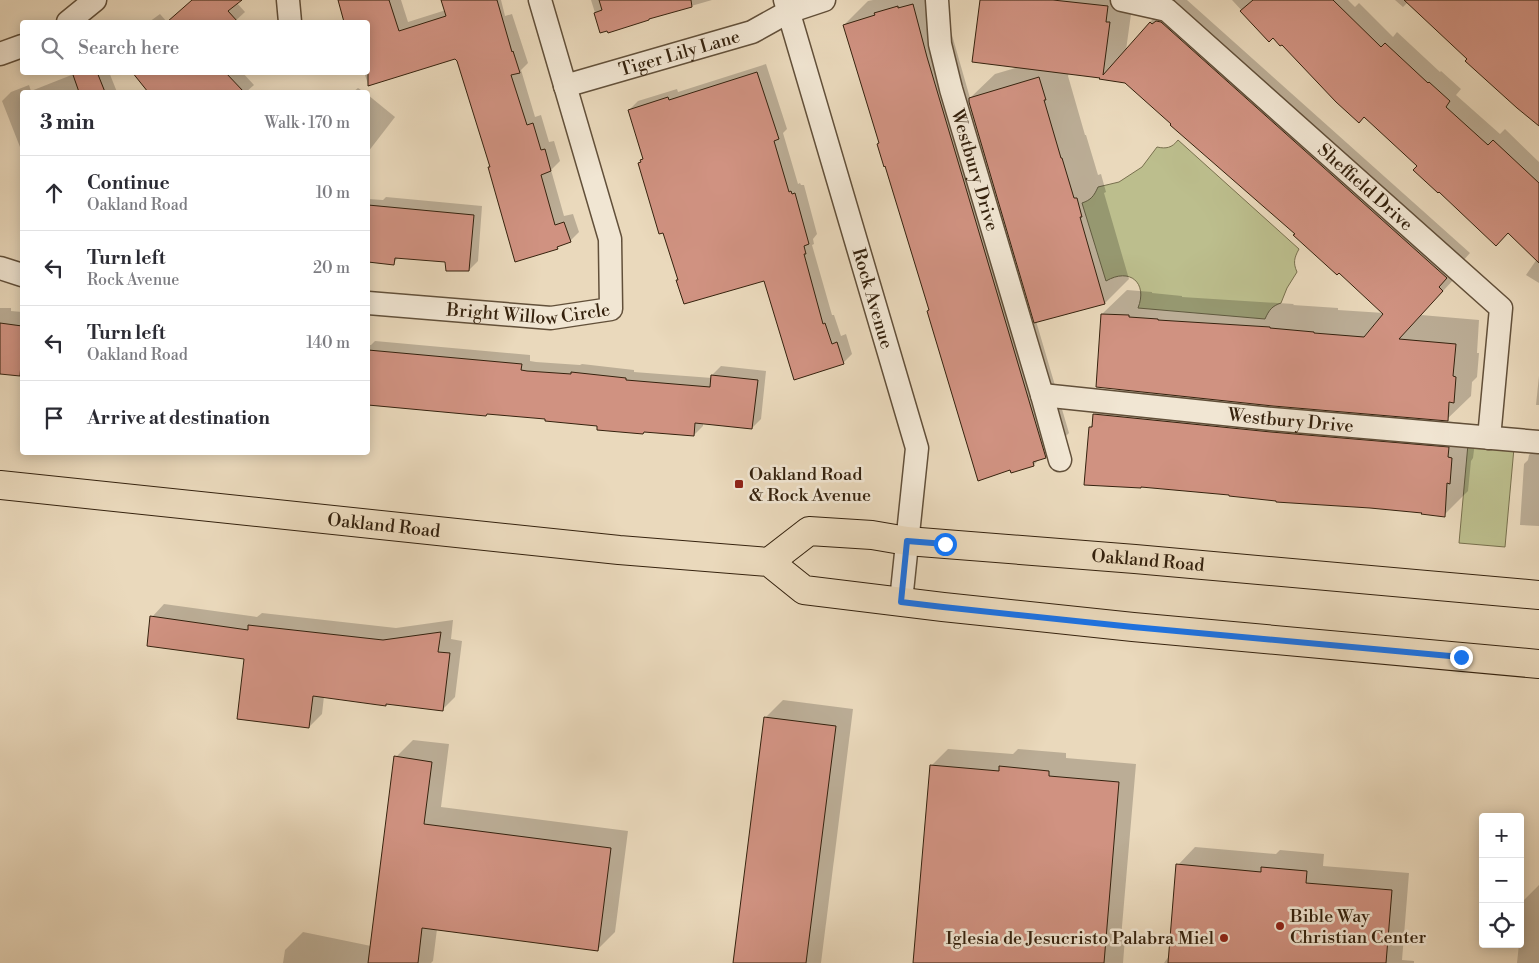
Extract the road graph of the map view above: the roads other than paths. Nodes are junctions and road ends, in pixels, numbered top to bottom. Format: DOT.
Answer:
graph roads {
  1 [pos="95,0"];
  2 [pos="288,0"];
  3 [pos="540,0"];
  4 [pos="824,0"];
  5 [pos="937,0"];
  6 [pos="1122,0"];
  7 [pos="787,6"];
  8 [pos="70,20"];
  9 [pos="290,20"];
  10 [pos="20,47"];
  11 [pos="0,54"];
  12 [pos="565,86"];
  13 [pos="0,268"];
  14 [pos="20,274"];
  15 [pos="370,303"];
  16 [pos="1042,395"];
  17 [pos="1489,438"];
  18 [pos="1539,442"];
  19 [pos="1060,460"];
  20 [pos="0,485"];
  21 [pos="907,541"];
  22 [pos="769,562"];
  23 [pos="1539,595"];
  24 [pos="901,602"];
  25 [pos="1539,664"];
  1 -- 8 [label="street"];
  2 -- 9 [label="street"];
  3 -- 12 [label="street, Bright Willow Circle"];
  4 -- 7 [label="street"];
  5 -- 16 [label="street, Westbury Drive"];
  6 -- 17 [label="street, Sheffield Drive"];
  7 -- 12 [label="street, Tiger Lily Lane"];
  7 -- 21 [label="street, Rock Avenue"];
  10 -- 11 [label="street"];
  12 -- 15 [label="street, Bright Willow Circle"];
  13 -- 14 [label="street"];
  16 -- 17 [label="street, Westbury Drive"];
  16 -- 19 [label="street, Westbury Drive"];
  17 -- 18 [label="street, Westbury Drive"];
  20 -- 22 [label="main road, Oakland Road"];
  21 -- 22 [label="main road, Oakland Road"];
  21 -- 23 [label="main road, Oakland Road"];
  21 -- 24 [label="street, Rock Avenue"];
  22 -- 24 [label="main road"];
  24 -- 25 [label="main road"];
}
